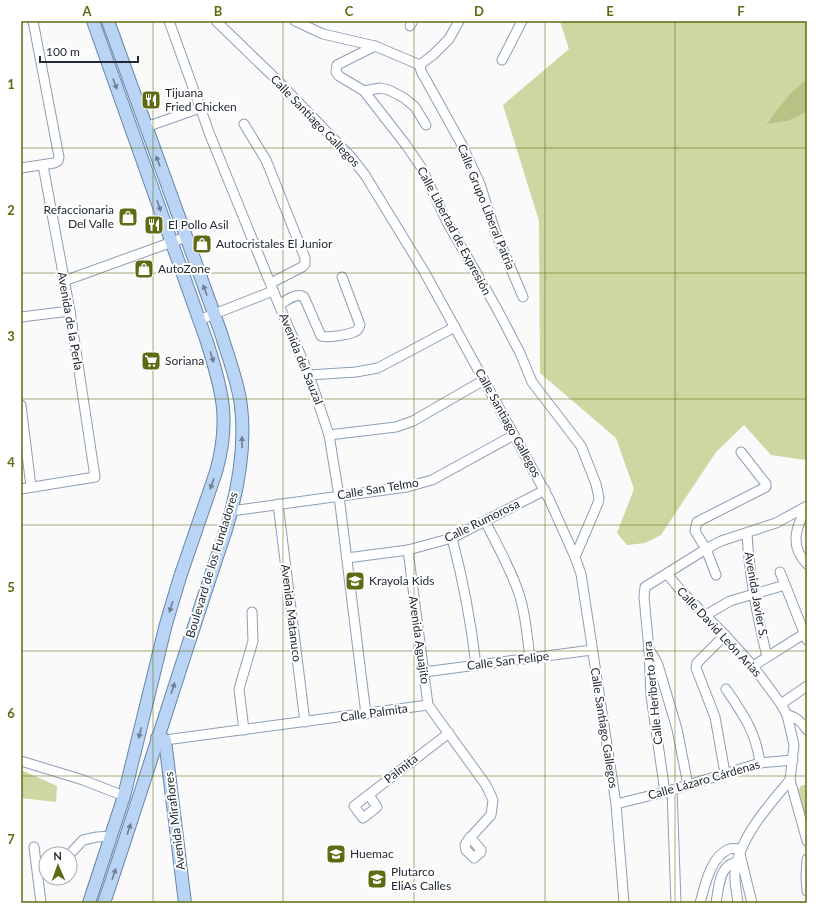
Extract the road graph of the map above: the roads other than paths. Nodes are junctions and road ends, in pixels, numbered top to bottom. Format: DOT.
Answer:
graph roads {
  1 [pos="33,21"];
  2 [pos="92,21"];
  3 [pos="108,21"];
  4 [pos="169,21"];
  5 [pos="216,21"];
  6 [pos="295,21"];
  7 [pos="458,21"];
  8 [pos="522,21"];
  9 [pos="375,46"];
  10 [pos="502,60"];
  11 [pos="420,65"];
  12 [pos="364,91"];
  13 [pos="200,108"];
  14 [pos="244,124"];
  15 [pos="426,125"];
  16 [pos="146,127"];
  17 [pos="43,165"];
  18 [pos="21,168"];
  19 [pos="186,237"];
  20 [pos="172,242"];
  21 [pos="342,277"];
  22 [pos="64,280"];
  23 [pos="272,287"];
  24 [pos="523,297"];
  25 [pos="279,305"];
  26 [pos="70,311"];
  27 [pos="214,314"];
  28 [pos="21,317"];
  29 [pos="200,320"];
  30 [pos="455,327"];
  31 [pos="309,375"];
  32 [pos="484,380"];
  33 [pos="21,405"];
  34 [pos="329,435"];
  35 [pos="514,435"];
  36 [pos="741,452"];
  37 [pos="31,487"];
  38 [pos="21,489"];
  39 [pos="544,490"];
  40 [pos="339,496"];
  41 [pos="278,504"];
  42 [pos="807,506"];
  43 [pos="231,511"];
  44 [pos="485,521"];
  45 [pos="747,533"];
  46 [pos="452,538"];
  47 [pos="706,549"];
  48 [pos="408,550"];
  49 [pos="575,557"];
  50 [pos="347,558"];
  51 [pos="807,564"];
  52 [pos="780,572"];
  53 [pos="667,574"];
  54 [pos="716,576"];
  55 [pos="785,585"];
  56 [pos="754,594"];
  57 [pos="252,612"];
  58 [pos="706,616"];
  59 [pos="725,634"];
  60 [pos="806,635"];
  61 [pos="592,650"];
  62 [pos="649,650"];
  63 [pos="768,657"];
  64 [pos="530,658"];
  65 [pos="476,665"];
  66 [pos="753,666"];
  67 [pos="424,672"];
  68 [pos="807,686"];
  69 [pos="726,688"];
  70 [pos="781,704"];
  71 [pos="428,705"];
  72 [pos="366,714"];
  73 [pos="787,715"];
  74 [pos="305,722"];
  75 [pos="244,730"];
  76 [pos="807,730"];
  77 [pos="449,733"];
  78 [pos="161,739"];
  79 [pos="793,760"];
  80 [pos="21,761"];
  81 [pos="760,763"];
  82 [pos="725,773"];
  83 [pos="790,780"];
  84 [pos="688,785"];
  85 [pos="669,791"];
  86 [pos="369,795"];
  87 [pos="124,796"];
  88 [pos="616,804"];
  89 [pos="134,813"];
  90 [pos="111,836"];
  91 [pos="469,839"];
  92 [pos="807,841"];
  93 [pos="77,846"];
  94 [pos="34,847"];
  95 [pos="740,851"];
  96 [pos="807,859"];
  97 [pos="737,862"];
  98 [pos="807,891"];
  99 [pos="41,903"];
  100 [pos="89,903"];
  101 [pos="104,903"];
  102 [pos="185,903"];
  103 [pos="624,903"];
  104 [pos="676,903"];
  105 [pos="700,903"];
  106 [pos="716,903"];
  107 [pos="738,903"];
  108 [pos="752,903"];
  1 -- 17 [label="street"];
  2 -- 20 [label="main road, Boulevard de los Fundadores, one-way"];
  3 -- 16 [label="main road, Boulevard de los Fundadores"];
  4 -- 13 [label="street, Avenida del Sauzal"];
  5 -- 30 [label="street, Calle Santiago Gallegos"];
  6 -- 9 [label="street"];
  7 -- 11 [label="street"];
  8 -- 10 [label="street"];
  9 -- 11 [label="street"];
  9 -- 12 [label="street, Calle Libertad de Expresión"];
  11 -- 24 [label="street, Calle Grupo Liberal Patria"];
  12 -- 15 [label="street"];
  12 -- 49 [label="street, Calle Libertad de Expresión"];
  13 -- 16 [label="street"];
  13 -- 23 [label="street, Avenida del Sauzal"];
  14 -- 23 [label="street"];
  19 -- 16 [label="main road, Boulevard de los Fundadores, one-way"];
  17 -- 18 [label="street"];
  17 -- 22 [label="street, Avenida de la Perla"];
  19 -- 20 [label="street"];
  27 -- 19 [label="main road, Boulevard de los Fundadores, one-way"];
  20 -- 22 [label="street"];
  20 -- 29 [label="main road, Boulevard de los Fundadores"];
  21 -- 25 [label="street"];
  22 -- 26 [label="street, Avenida de la Perla"];
  23 -- 25 [label="street, Avenida del Sauzal"];
  23 -- 27 [label="street"];
  25 -- 31 [label="street, Avenida del Sauzal"];
  26 -- 28 [label="street"];
  26 -- 37 [label="street, Avenida de la Perla"];
  27 -- 29 [label="street"];
  43 -- 27 [label="main road, Boulevard de los Fundadores, one-way"];
  29 -- 87 [label="main road, Boulevard de los Fundadores, one-way"];
  30 -- 31 [label="street"];
  30 -- 32 [label="street, Calle Santiago Gallegos"];
  31 -- 34 [label="street, Avenida del Sauzal"];
  32 -- 34 [label="street"];
  32 -- 35 [label="street, Calle Santiago Gallegos"];
  33 -- 37 [label="street"];
  34 -- 40 [label="street, Avenida del Sauzal"];
  35 -- 39 [label="street, Calle Santiago Gallegos"];
  35 -- 40 [label="street, Calle San Telmo"];
  36 -- 47 [label="street"];
  37 -- 38 [label="street"];
  39 -- 44 [label="street, Calle Rumorosa"];
  39 -- 49 [label="street, Calle Santiago Gallegos"];
  40 -- 41 [label="street, Calle San Telmo"];
  40 -- 50 [label="street, Avenida del Sauzal"];
  41 -- 43 [label="street, Calle San Telmo"];
  41 -- 74 [label="street, Avenida Matanuco"];
  42 -- 45 [label="street"];
  42 -- 51 [label="street"];
  78 -- 43 [label="main road, Boulevard de los Fundadores, one-way"];
  44 -- 46 [label="street, Calle Rumorosa"];
  44 -- 64 [label="street"];
  45 -- 47 [label="street"];
  45 -- 56 [label="street, Avenida Javier S."];
  46 -- 48 [label="street, Calle Rumorosa"];
  46 -- 65 [label="street"];
  47 -- 53 [label="street"];
  47 -- 54 [label="street"];
  48 -- 50 [label="street, Calle Rumorosa"];
  48 -- 67 [label="street, Avenida Aguajito"];
  49 -- 61 [label="street, Calle Santiago Gallegos"];
  50 -- 72 [label="street, Avenida del Sauzal"];
  52 -- 55 [label="street"];
  53 -- 58 [label="street, Calle David León Arias"];
  53 -- 62 [label="street, Calle Heriberto Jara"];
  55 -- 56 [label="street"];
  55 -- 60 [label="street"];
  56 -- 58 [label="street"];
  56 -- 63 [label="street, Avenida Javier S."];
  57 -- 75 [label="street"];
  58 -- 59 [label="street, Calle David León Arias"];
  59 -- 66 [label="street, Calle David León Arias"];
  59 -- 82 [label="street"];
  60 -- 63 [label="street"];
  61 -- 64 [label="street, Calle San Felipe"];
  61 -- 88 [label="street, Calle Santiago Gallegos"];
  62 -- 84 [label="street"];
  62 -- 85 [label="street, Calle Heriberto Jara"];
  63 -- 66 [label="street"];
  64 -- 65 [label="street, Calle San Felipe"];
  65 -- 67 [label="street, Calle San Felipe"];
  66 -- 70 [label="street, Calle David León Arias"];
  67 -- 71 [label="street, Avenida Aguajito"];
  68 -- 70 [label="street"];
  69 -- 81 [label="street"];
  70 -- 73 [label="street, Calle David León Arias"];
  71 -- 72 [label="street, Calle Palmita"];
  71 -- 77 [label="street"];
  72 -- 74 [label="street, Calle Palmita"];
  73 -- 76 [label="street"];
  73 -- 79 [label="street, Calle David León Arias"];
  74 -- 75 [label="street, Calle Palmita"];
  75 -- 78 [label="street, Calle Palmita"];
  77 -- 86 [label="street, Palmita"];
  77 -- 91 [label="street"];
  78 -- 89 [label="main road, Boulevard de los Fundadores"];
  78 -- 102 [label="main road, Avenida Miraflores"];
  79 -- 81 [label="street, Calle Lázaro Cárdenas"];
  79 -- 83 [label="street, Calle David León Arias"];
  80 -- 87 [label="street"];
  81 -- 82 [label="street, Calle Lázaro Cárdenas"];
  82 -- 84 [label="street, Calle Lázaro Cárdenas"];
  83 -- 92 [label="street"];
  83 -- 95 [label="street"];
  84 -- 85 [label="street, Calle Lázaro Cárdenas"];
  85 -- 88 [label="street, Calle Lázaro Cárdenas"];
  85 -- 104 [label="street, Calle Heriberto Jara"];
  86 -- 86 [label="street, Palmita"];
  87 -- 89 [label="main road"];
  87 -- 90 [label="main road, Boulevard de los Fundadores"];
  88 -- 103 [label="street, Calle Santiago Gallegos"];
  101 -- 89 [label="main road, Boulevard de los Fundadores, one-way"];
  90 -- 93 [label="street"];
  90 -- 100 [label="main road, Boulevard de los Fundadores"];
  94 -- 99 [label="street"];
  95 -- 97 [label="street"];
  95 -- 105 [label="street"];
  95 -- 108 [label="street"];
  96 -- 98 [label="street"];
  97 -- 106 [label="street"];
  97 -- 107 [label="street"];
}
